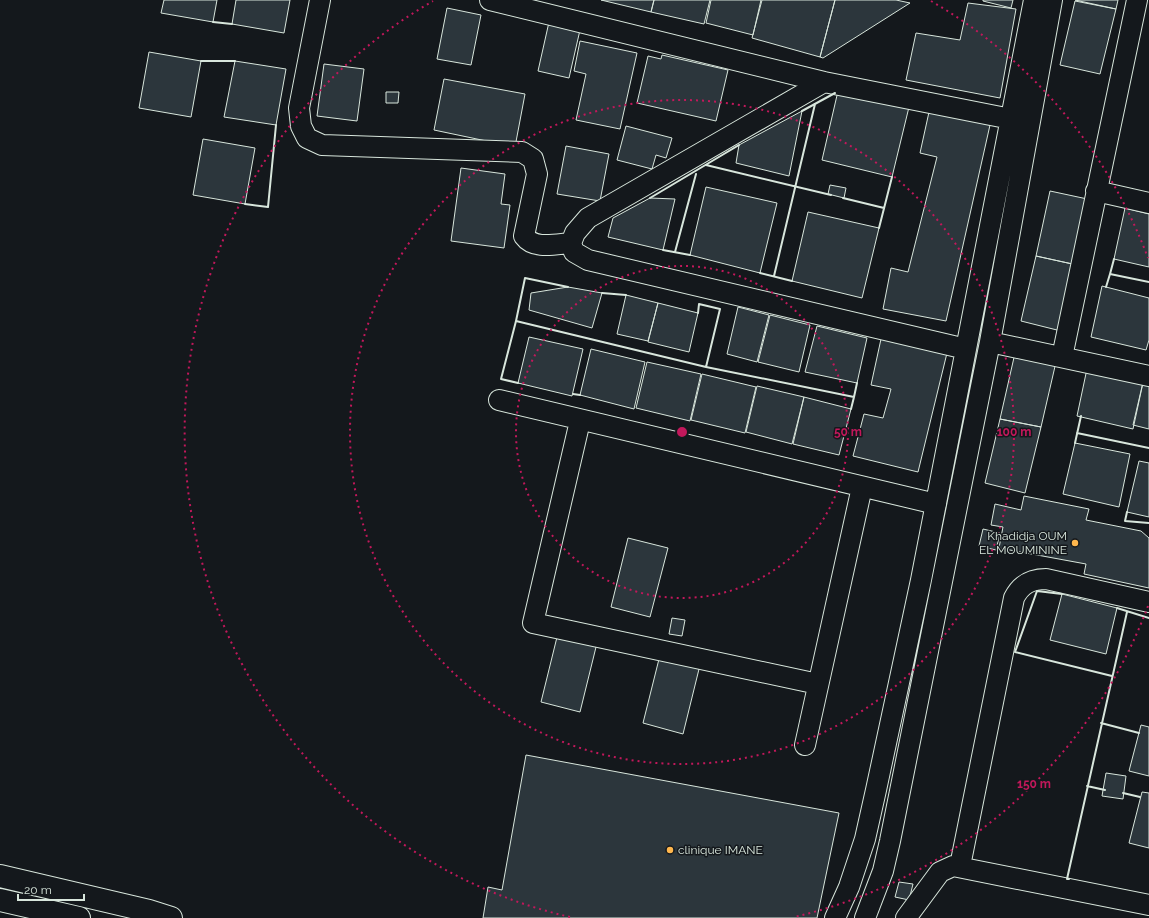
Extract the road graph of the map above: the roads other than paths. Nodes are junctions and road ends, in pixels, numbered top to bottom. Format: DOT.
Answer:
graph roads {
  1 [pos="320,0"];
  2 [pos="490,0"];
  3 [pos="1034,0"];
  4 [pos="1052,0"];
  5 [pos="1137,0"];
  6 [pos="1140,28"];
  7 [pos="824,82"];
  8 [pos="1011,119"];
  9 [pos="1096,191"];
  10 [pos="1149,203"];
  11 [pos="571,243"];
  12 [pos="990,342"];
  13 [pos="966,349"];
  14 [pos="1062,357"];
  15 [pos="1149,376"];
  16 [pos="499,400"];
  17 [pos="580,421"];
  18 [pos="862,487"];
  19 [pos="936,504"];
  20 [pos="1149,602"];
  21 [pos="818,684"];
  22 [pos="805,745"];
  23 [pos="960,866"];
  24 [pos="0,876"];
  25 [pos="0,900"];
  26 [pos="1149,905"];
  27 [pos="79,918"];
  28 [pos="171,918"];
  29 [pos="835,918"];
  30 [pos="865,918"];
  31 [pos="906,918"];
  1 -- 11 [label="street"];
  2 -- 7 [label="street"];
  3 -- 8 [label="street"];
  4 -- 12 [label="street"];
  5 -- 6 [label="street"];
  6 -- 9 [label="street"];
  7 -- 8 [label="street"];
  7 -- 11 [label="street"];
  8 -- 13 [label="street"];
  9 -- 10 [label="street"];
  9 -- 14 [label="street"];
  11 -- 13 [label="street"];
  12 -- 14 [label="street"];
  12 -- 30 [label="street"];
  13 -- 19 [label="street"];
  14 -- 15 [label="street"];
  16 -- 17 [label="street"];
  17 -- 18 [label="street"];
  17 -- 21 [label="street"];
  18 -- 19 [label="street"];
  18 -- 21 [label="street"];
  19 -- 29 [label="street"];
  20 -- 23 [label="street"];
  21 -- 22 [label="street"];
  23 -- 26 [label="street"];
  23 -- 31 [label="street"];
  24 -- 28 [label="main road"];
  25 -- 27 [label="main road"];
}
